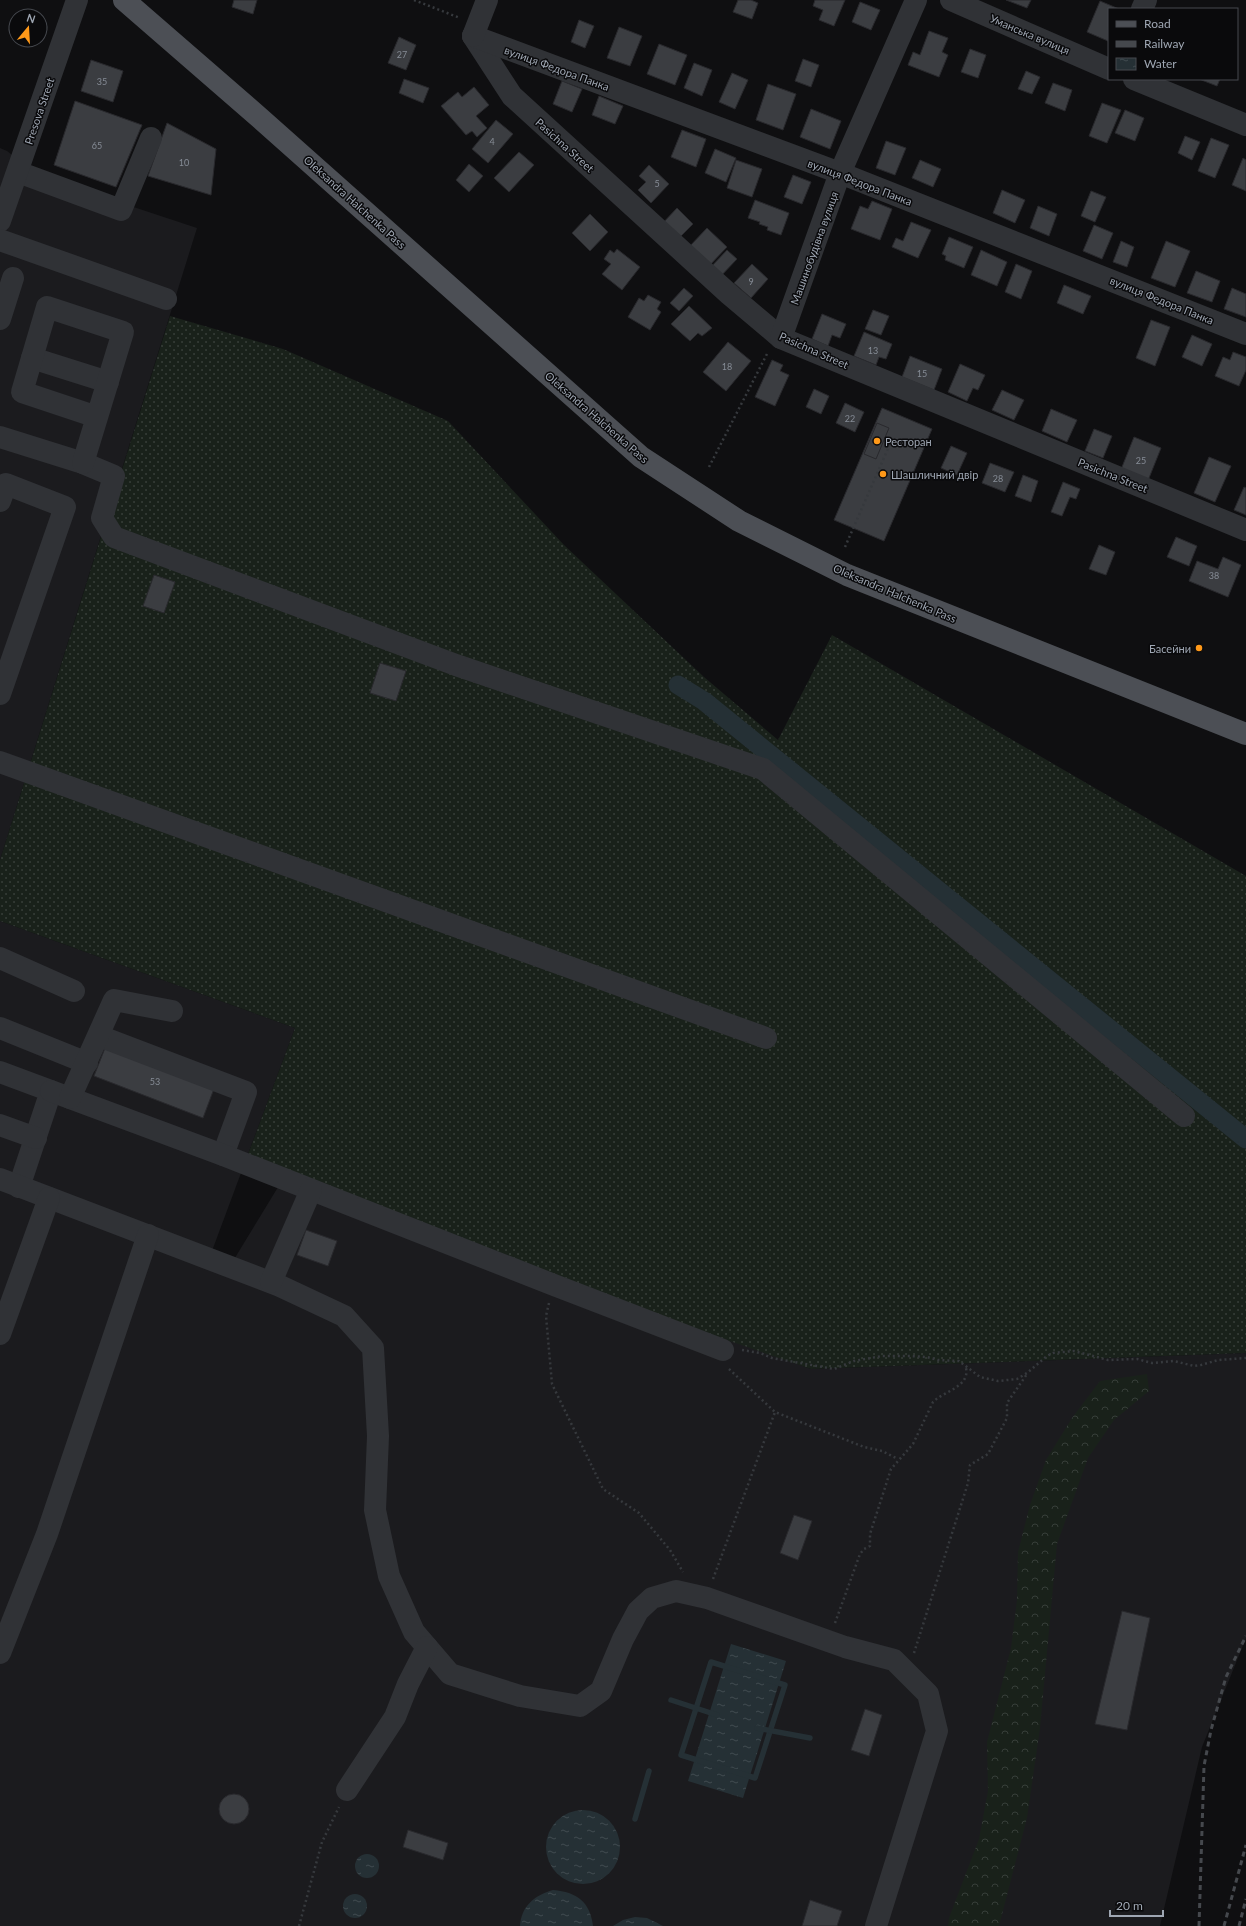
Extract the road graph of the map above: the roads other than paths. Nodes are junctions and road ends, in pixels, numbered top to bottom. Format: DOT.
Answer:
graph roads {
  1 [pos="76,0"];
  2 [pos="124,0"];
  3 [pos="487,0"];
  4 [pos="916,0"];
  5 [pos="951,0"];
  6 [pos="475,31"];
  7 [pos="1108,69"];
  8 [pos="1136,80"];
  9 [pos="1246,125"];
  10 [pos="151,138"];
  11 [pos="18,172"];
  12 [pos="840,173"];
  13 [pos="0,221"];
  14 [pos="0,240"];
  15 [pos="13,278"];
  16 [pos="166,299"];
  17 [pos="0,319"];
  18 [pos="1246,334"];
  19 [pos="781,338"];
  20 [pos="32,358"];
  21 [pos="108,382"];
  22 [pos="97,417"];
  23 [pos="0,436"];
  24 [pos="83,463"];
  25 [pos="0,501"];
  26 [pos="1246,530"];
  27 [pos="0,694"];
  28 [pos="1246,734"];
  29 [pos="0,762"];
  30 [pos="0,958"];
  31 [pos="74,992"];
  32 [pos="172,1011"];
  33 [pos="0,1028"];
  34 [pos="99,1036"];
  35 [pos="766,1038"];
  36 [pos="87,1062"];
  37 [pos="0,1072"];
  38 [pos="61,1095"];
  39 [pos="1184,1116"];
  40 [pos="0,1125"];
  41 [pos="36,1138"];
  42 [pos="224,1155"];
  43 [pos="10,1183"];
  44 [pos="312,1190"];
  45 [pos="49,1198"];
  46 [pos="148,1235"];
  47 [pos="271,1282"];
  48 [pos="0,1334"];
  49 [pos="723,1356"];
  50 [pos="427,1647"];
  51 [pos="0,1653"];
  52 [pos="347,1790"];
  53 [pos="876,1926"];
  1 -- 11 [label="street, Presova Street"];
  2 -- 28 [label="main road, Oleksandra Halchenka Pass"];
  3 -- 6 [label="street"];
  4 -- 12 [label="street, Машинобудівна вулиця"];
  5 -- 7 [label="street, Уманська вулиця"];
  6 -- 12 [label="street, вулиця Федора Панка"];
  6 -- 19 [label="street, Pasichna Street"];
  8 -- 9 [label="street"];
  10 -- 11 [label="street"];
  11 -- 13 [label="street, Presova Street"];
  12 -- 18 [label="street, вулиця Федора Панка"];
  12 -- 19 [label="street, Машинобудівна вулиця"];
  14 -- 16 [label="street"];
  15 -- 17 [label="street"];
  19 -- 26 [label="street, Pasichna Street"];
  20 -- 21 [label="street"];
  20 -- 21 [label="street"];
  20 -- 22 [label="street"];
  21 -- 22 [label="street"];
  22 -- 24 [label="street"];
  23 -- 24 [label="street"];
  24 -- 39 [label="street"];
  25 -- 27 [label="street"];
  29 -- 35 [label="street"];
  30 -- 31 [label="street"];
  32 -- 34 [label="street"];
  33 -- 36 [label="street"];
  34 -- 36 [label="street"];
  34 -- 42 [label="street"];
  36 -- 38 [label="street"];
  37 -- 38 [label="street"];
  38 -- 41 [label="street"];
  38 -- 42 [label="street"];
  40 -- 41 [label="street"];
  41 -- 43 [label="street"];
  42 -- 44 [label="street"];
  43 -- 45 [label="street"];
  44 -- 47 [label="street"];
  44 -- 49 [label="street"];
  45 -- 46 [label="street"];
  45 -- 48 [label="street"];
  46 -- 47 [label="street"];
  46 -- 51 [label="street"];
  47 -- 50 [label="street"];
  50 -- 52 [label="street"];
  50 -- 53 [label="street"];
}
